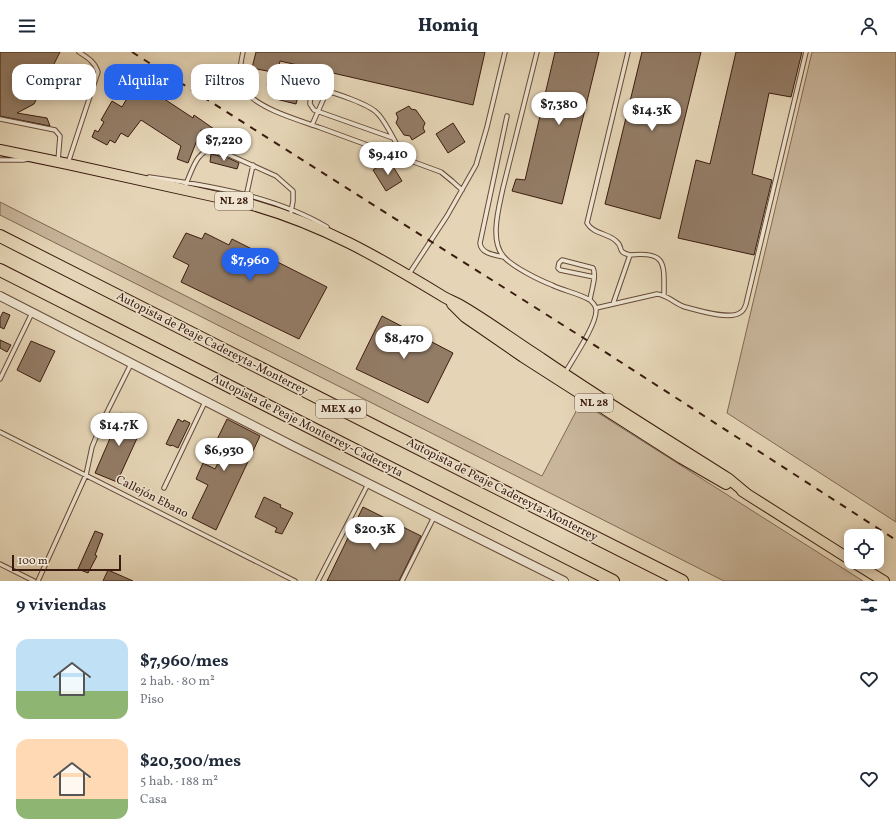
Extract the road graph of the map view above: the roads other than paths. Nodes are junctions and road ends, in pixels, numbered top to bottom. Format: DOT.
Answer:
graph roads {
  1 [pos="79,52"];
  2 [pos="243,52"];
  3 [pos="505,52"];
  4 [pos="537,52"];
  5 [pos="628,52"];
  6 [pos="806,52"];
  7 [pos="334,94"];
  8 [pos="311,100"];
  9 [pos="323,100"];
  10 [pos="318,112"];
  11 [pos="507,116"];
  12 [pos="0,119"];
  13 [pos="312,125"];
  14 [pos="393,138"];
  15 [pos="0,150"];
  16 [pos="35,157"];
  17 [pos="405,159"];
  18 [pos="0,160"];
  19 [pos="63,163"];
  20 [pos="253,166"];
  21 [pos="186,186"];
  22 [pos="462,190"];
  23 [pos="245,199"];
  24 [pos="290,214"];
  25 [pos="0,236"];
  26 [pos="630,255"];
  27 [pos="504,257"];
  28 [pos="0,270"];
  29 [pos="408,275"];
  30 [pos="594,277"];
  31 [pos="664,295"];
  32 [pos="0,296"];
  33 [pos="590,300"];
  34 [pos="450,301"];
  35 [pos="613,304"];
  36 [pos="596,308"];
  37 [pos="32,313"];
  38 [pos="504,344"];
  39 [pos="132,363"];
  40 [pos="565,374"];
  41 [pos="0,379"];
  42 [pos="206,401"];
  43 [pos="625,423"];
  44 [pos="0,432"];
  45 [pos="86,475"];
  46 [pos="368,484"];
  47 [pos="164,488"];
  48 [pos="747,494"];
  49 [pos="435,516"];
  50 [pos="844,556"];
  51 [pos="0,564"];
  52 [pos="865,569"];
  53 [pos="34,581"];
  54 [pos="38,581"];
  55 [pos="295,581"];
  56 [pos="318,581"];
  57 [pos="402,581"];
  58 [pos="564,581"];
  59 [pos="614,581"];
  60 [pos="682,581"];
  61 [pos="884,581"];
  1 -- 19 [label="lane"];
  2 -- 13 [label="lane"];
  3 -- 22 [label="lane"];
  4 -- 27 [label="lane"];
  5 -- 26 [label="lane"];
  6 -- 31 [label="lane"];
  7 -- 14 [label="lane"];
  8 -- 10 [label="lane"];
  9 -- 10 [label="lane"];
  10 -- 13 [label="lane"];
  10 -- 14 [label="lane"];
  11 -- 27 [label="lane"];
  12 -- 19 [label="lane"];
  13 -- 17 [label="lane"];
  14 -- 17 [label="lane"];
  15 -- 16 [label="main road, NL 28"];
  16 -- 18 [label="lane"];
  16 -- 19 [label="main road, NL 28"];
  17 -- 22 [label="lane"];
  19 -- 21 [label="main road, NL 28"];
  20 -- 21 [label="lane"];
  20 -- 23 [label="lane"];
  20 -- 24 [label="lane"];
  21 -- 23 [label="main road, NL 28"];
  22 -- 29 [label="lane"];
  23 -- 24 [label="main road, NL 28"];
  24 -- 29 [label="main road, NL 28"];
  25 -- 60 [label="highway, Autopista de Peaje Cadereyta-Monterrey / MEX 40"];
  26 -- 31 [label="lane"];
  26 -- 35 [label="lane"];
  27 -- 33 [label="lane"];
  28 -- 59 [label="highway, Autopista de Peaje Monterrey-Cadereyta / MEX 40"];
  29 -- 34 [label="main road, NL 28"];
  30 -- 30 [label="lane"];
  30 -- 33 [label="lane"];
  31 -- 35 [label="lane"];
  32 -- 37 [label="street"];
  33 -- 36 [label="lane"];
  34 -- 38 [label="main road, NL 28"];
  34 -- 40 [label="main road, NL 28"];
  35 -- 36 [label="lane"];
  36 -- 40 [label="lane"];
  37 -- 39 [label="street"];
  37 -- 41 [label="lane"];
  38 -- 40 [label="main road"];
  38 -- 43 [label="main road, NL 28"];
  39 -- 42 [label="street"];
  39 -- 45 [label="lane"];
  40 -- 43 [label="main road"];
  40 -- 48 [label="main road, NL 28"];
  42 -- 46 [label="street"];
  42 -- 47 [label="lane"];
  43 -- 48 [label="main road, NL 28"];
  44 -- 45 [label="lane, Callejón Ebano"];
  45 -- 54 [label="lane"];
  45 -- 55 [label="lane, Callejón Ebano"];
  46 -- 49 [label="street"];
  46 -- 56 [label="lane"];
  48 -- 50 [label="main road, NL 28"];
  49 -- 57 [label="lane"];
  49 -- 58 [label="street"];
  51 -- 53 [label="lane"];
  52 -- 61 [label="main road, NL 28"];
}
